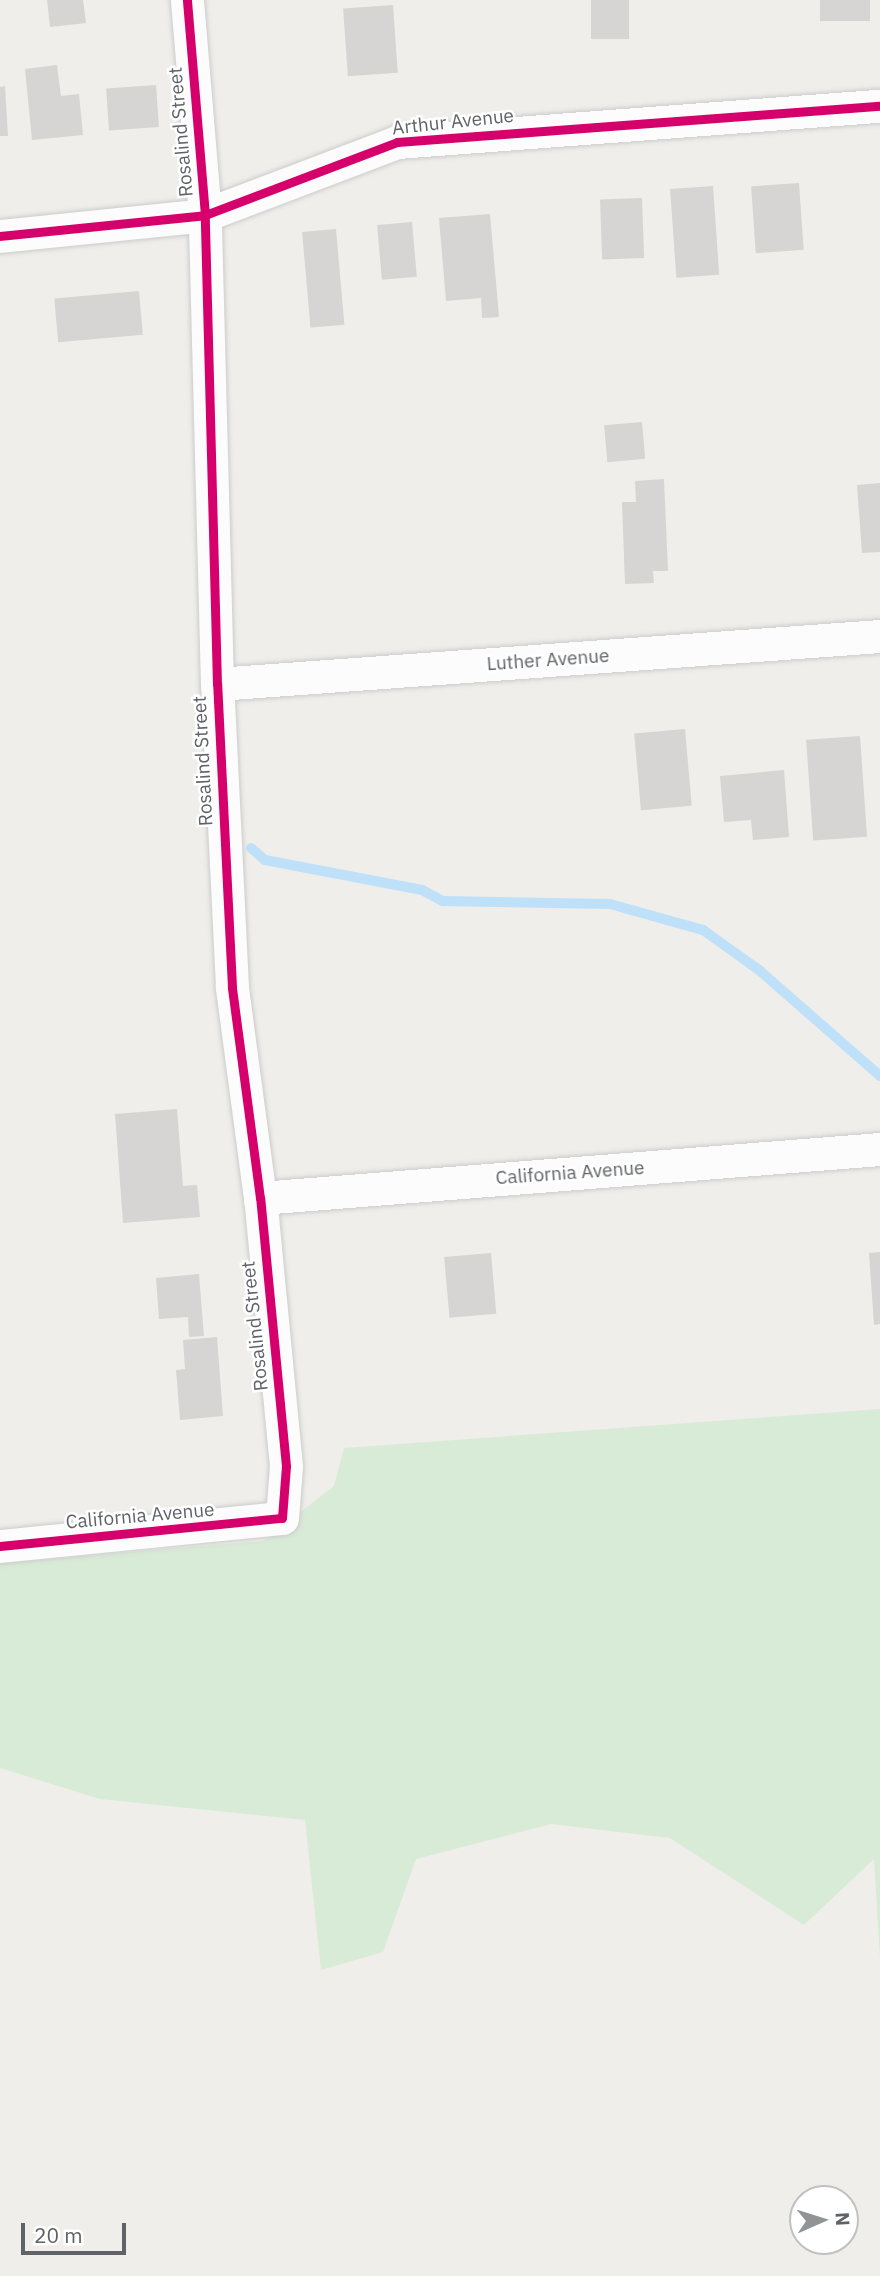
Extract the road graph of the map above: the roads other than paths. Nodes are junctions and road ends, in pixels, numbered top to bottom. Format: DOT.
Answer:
graph roads {
  1 [pos="187,0"];
  2 [pos="880,106"];
  3 [pos="205,215"];
  4 [pos="0,236"];
  5 [pos="880,636"];
  6 [pos="217,684"];
  7 [pos="880,1149"];
  8 [pos="260,1198"];
  9 [pos="282,1518"];
  10 [pos="0,1546"];
  1 -- 3 [label="street, Rosalind Street"];
  2 -- 3 [label="street, Arthur Avenue"];
  3 -- 4 [label="street, Arthur Avenue"];
  3 -- 6 [label="street, Rosalind Street"];
  5 -- 6 [label="street, Luther Avenue"];
  6 -- 8 [label="street, Rosalind Street"];
  7 -- 8 [label="street, California Avenue"];
  8 -- 9 [label="street, Rosalind Street"];
  9 -- 10 [label="street, California Avenue"];
}
